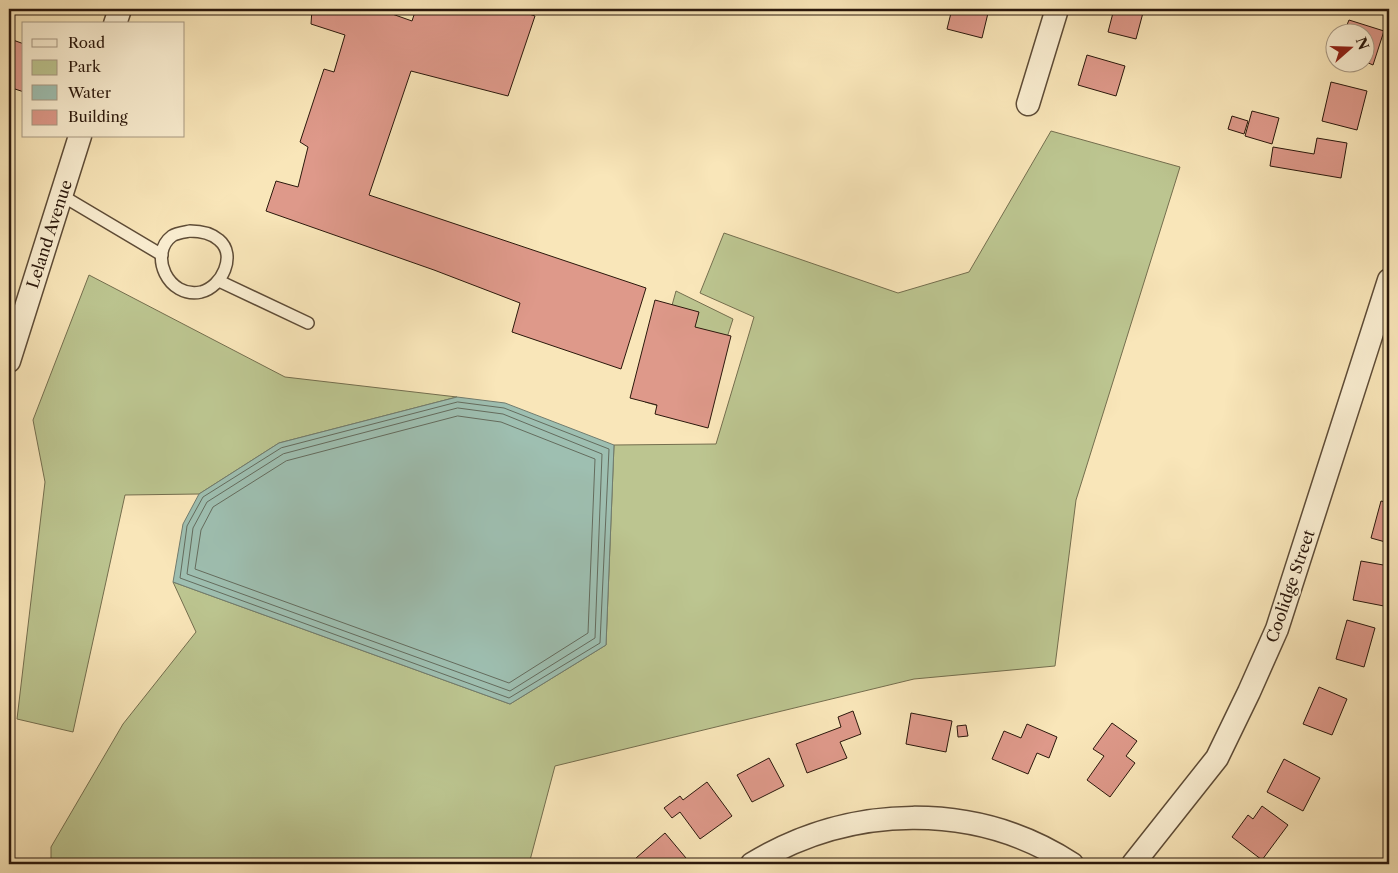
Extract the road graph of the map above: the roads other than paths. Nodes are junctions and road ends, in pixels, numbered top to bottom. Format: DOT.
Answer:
graph roads {
  1 [pos="120,9"];
  2 [pos="1057,9"];
  3 [pos="117,22"];
  4 [pos="1028,104"];
  5 [pos="79,138"];
  6 [pos="61,195"];
  7 [pos="162,255"];
  8 [pos="1389,280"];
  9 [pos="219,281"];
  10 [pos="308,323"];
  11 [pos="9,361"];
  12 [pos="752,864"];
  13 [pos="1072,864"];
  14 [pos="1133,864"];
  1 -- 3 [label="street"];
  2 -- 4 [label="street"];
  5 -- 6 [label="street, Leland Avenue"];
  6 -- 7 [label="lane"];
  6 -- 11 [label="street, Leland Avenue"];
  7 -- 9 [label="lane"];
  7 -- 9 [label="lane"];
  8 -- 14 [label="street, Coolidge Street"];
  9 -- 10 [label="lane"];
  12 -- 13 [label="street"];
}
